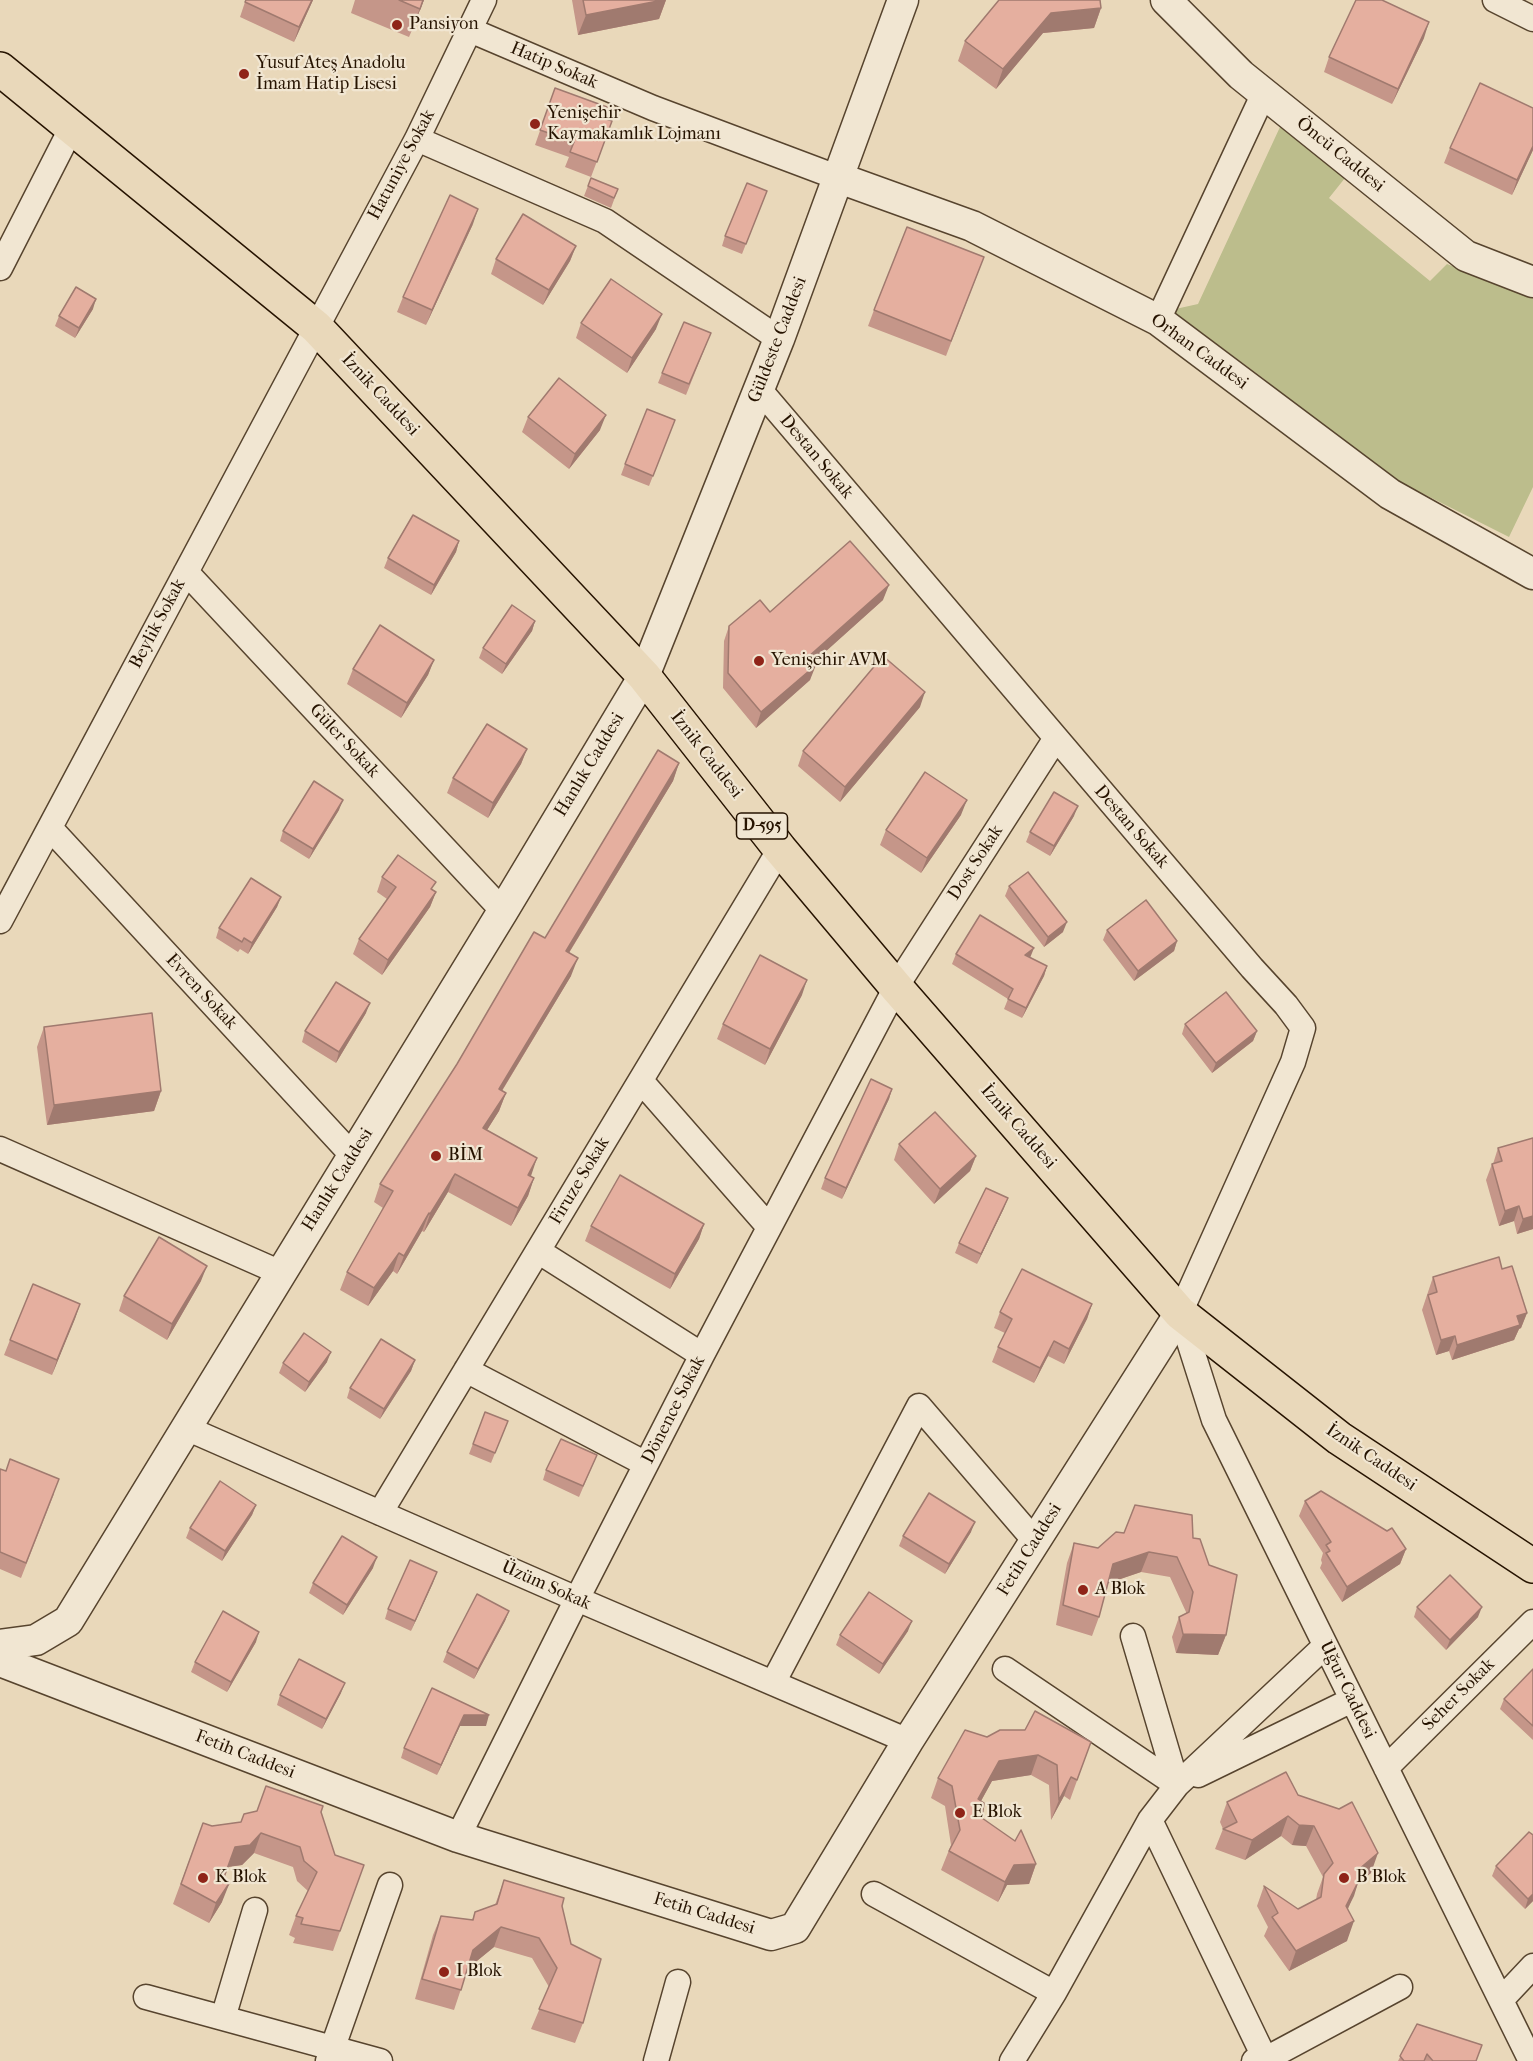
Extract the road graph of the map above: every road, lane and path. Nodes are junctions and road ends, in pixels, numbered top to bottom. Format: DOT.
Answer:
graph roads {
  1 [pos="484,0"];
  2 [pos="903,0"];
  3 [pos="1166,0"];
  4 [pos="1496,0"];
  5 [pos="1533,19"];
  6 [pos="470,30"];
  7 [pos="0,69"];
  8 [pos="1264,93"];
  9 [pos="72,127"];
  10 [pos="417,139"];
  11 [pos="839,177"];
  12 [pos="0,268"];
  13 [pos="1533,282"];
  14 [pos="1158,320"];
  15 [pos="316,327"];
  16 [pos="779,339"];
  17 [pos="759,389"];
  18 [pos="186,572"];
  19 [pos="1533,574"];
  20 [pos="644,676"];
  21 [pos="1056,738"];
  22 [pos="50,828"];
  23 [pos="780,849"];
  24 [pos="502,911"];
  25 [pos="0,921"];
  26 [pos="896,987"];
  27 [pos="641,1081"];
  28 [pos="0,1149"];
  29 [pos="353,1156"];
  30 [pos="769,1227"];
  31 [pos="538,1251"];
  32 [pos="281,1273"];
  33 [pos="1180,1313"];
  34 [pos="702,1355"];
  35 [pos="466,1370"];
  36 [pos="186,1428"];
  37 [pos="646,1464"];
  38 [pos="380,1513"];
  39 [pos="1035,1541"];
  40 [pos="1533,1566"];
  41 [pos="577,1599"];
  42 [pos="68,1621"];
  43 [pos="1533,1622"];
  44 [pos="1133,1636"];
  45 [pos="0,1645"];
  46 [pos="1325,1646"];
  47 [pos="0,1661"];
  48 [pos="1005,1669"];
  49 [pos="37,1674"];
  50 [pos="773,1683"];
  51 [pos="1352,1700"];
  52 [pos="908,1741"];
  53 [pos="1386,1768"];
  54 [pos="1177,1785"];
  55 [pos="1150,1820"];
  56 [pos="458,1837"];
  57 [pos="390,1885"];
  58 [pos="874,1894"];
  59 [pos="255,1910"];
  60 [pos="1533,1966"];
  61 [pos="678,1982"];
  62 [pos="1400,1987"];
  63 [pos="1054,1993"];
  64 [pos="146,1997"];
  65 [pos="1502,1999"];
  66 [pos="223,2018"];
  67 [pos="330,2054"];
  68 [pos="380,2061"];
  69 [pos="656,2061"];
  70 [pos="1012,2061"];
  71 [pos="1261,2061"];
  72 [pos="1531,2061"];
  1 -- 6 [label="street, Hatuniye Sokak"];
  2 -- 11 [label="street, Güldeste Caddesi"];
  3 -- 8 [label="street, Öncü Caddesi"];
  4 -- 5 [label="street"];
  6 -- 10 [label="street, Hatuniye Sokak"];
  6 -- 11 [label="street, Hatip Sokak"];
  7 -- 9 [label="main road, İznik Caddesi / D-595"];
  8 -- 13 [label="street, Öncü Caddesi"];
  8 -- 14 [label="street"];
  9 -- 12 [label="street"];
  9 -- 15 [label="main road, İznik Caddesi / D-595"];
  10 -- 15 [label="street, Hatuniye Sokak"];
  10 -- 16 [label="street"];
  11 -- 14 [label="street, Orhan Caddesi"];
  11 -- 16 [label="street, Güldeste Caddesi"];
  14 -- 19 [label="street, Orhan Caddesi"];
  15 -- 18 [label="street, Beylik Sokak"];
  15 -- 20 [label="main road, İznik Caddesi / D-595"];
  16 -- 17 [label="street, Güldeste Caddesi"];
  17 -- 20 [label="street, Güldeste Caddesi"];
  17 -- 21 [label="street, Destan Sokak"];
  18 -- 22 [label="street, Beylik Sokak"];
  18 -- 24 [label="street, Güler Sokak"];
  20 -- 23 [label="main road, İznik Caddesi / D-595"];
  20 -- 24 [label="street, Hanlık Caddesi"];
  21 -- 26 [label="street, Dost Sokak"];
  21 -- 33 [label="street, Destan Sokak"];
  22 -- 25 [label="street, Beylik Sokak"];
  22 -- 29 [label="street, Evren Sokak"];
  23 -- 26 [label="main road, İznik Caddesi / D-595"];
  23 -- 27 [label="street, Firuze Sokak"];
  24 -- 29 [label="street, Hanlık Caddesi"];
  26 -- 30 [label="street, Dönence Sokak"];
  26 -- 33 [label="main road, İznik Caddesi / D-595"];
  27 -- 30 [label="street"];
  27 -- 31 [label="street, Firuze Sokak"];
  28 -- 32 [label="street"];
  29 -- 32 [label="street, Hanlık Caddesi"];
  30 -- 34 [label="street, Dönence Sokak"];
  31 -- 34 [label="street"];
  31 -- 35 [label="street, Firuze Sokak"];
  32 -- 36 [label="street, Hanlık Caddesi"];
  33 -- 39 [label="street, Fetih Caddesi"];
  33 -- 40 [label="main road, İznik Caddesi / D-595"];
  33 -- 46 [label="street, Uğur Caddesi"];
  34 -- 37 [label="street, Dönence Sokak"];
  35 -- 37 [label="street"];
  35 -- 38 [label="street, Firuze Sokak"];
  36 -- 38 [label="street, Üzüm Sokak"];
  36 -- 42 [label="street, Hanlık Caddesi"];
  37 -- 41 [label="street, Dönence Sokak"];
  38 -- 41 [label="street, Üzüm Sokak"];
  39 -- 50 [label="street"];
  39 -- 52 [label="street, Fetih Caddesi"];
  41 -- 50 [label="street, Üzüm Sokak"];
  41 -- 56 [label="street, Dönence Sokak"];
  42 -- 45 [label="street, Hanlık Caddesi"];
  42 -- 49 [label="street"];
  43 -- 53 [label="street, Seher Sokak"];
  44 -- 54 [label="street"];
  46 -- 51 [label="street, Uğur Caddesi"];
  46 -- 54 [label="street"];
  47 -- 49 [label="street, Fetih Caddesi"];
  48 -- 54 [label="street"];
  49 -- 56 [label="street, Fetih Caddesi"];
  50 -- 52 [label="street, Üzüm Sokak"];
  51 -- 53 [label="street, Uğur Caddesi"];
  51 -- 54 [label="street"];
  52 -- 56 [label="street, Fetih Caddesi"];
  53 -- 65 [label="street, Uğur Caddesi"];
  54 -- 55 [label="street"];
  55 -- 63 [label="street"];
  55 -- 71 [label="street"];
  57 -- 67 [label="street"];
  58 -- 63 [label="street"];
  59 -- 66 [label="street"];
  60 -- 65 [label="street"];
  61 -- 69 [label="street"];
  62 -- 71 [label="street"];
  63 -- 70 [label="street"];
  64 -- 66 [label="street"];
  65 -- 72 [label="street, Uğur Caddesi"];
  66 -- 67 [label="street"];
  67 -- 68 [label="street"];
}
